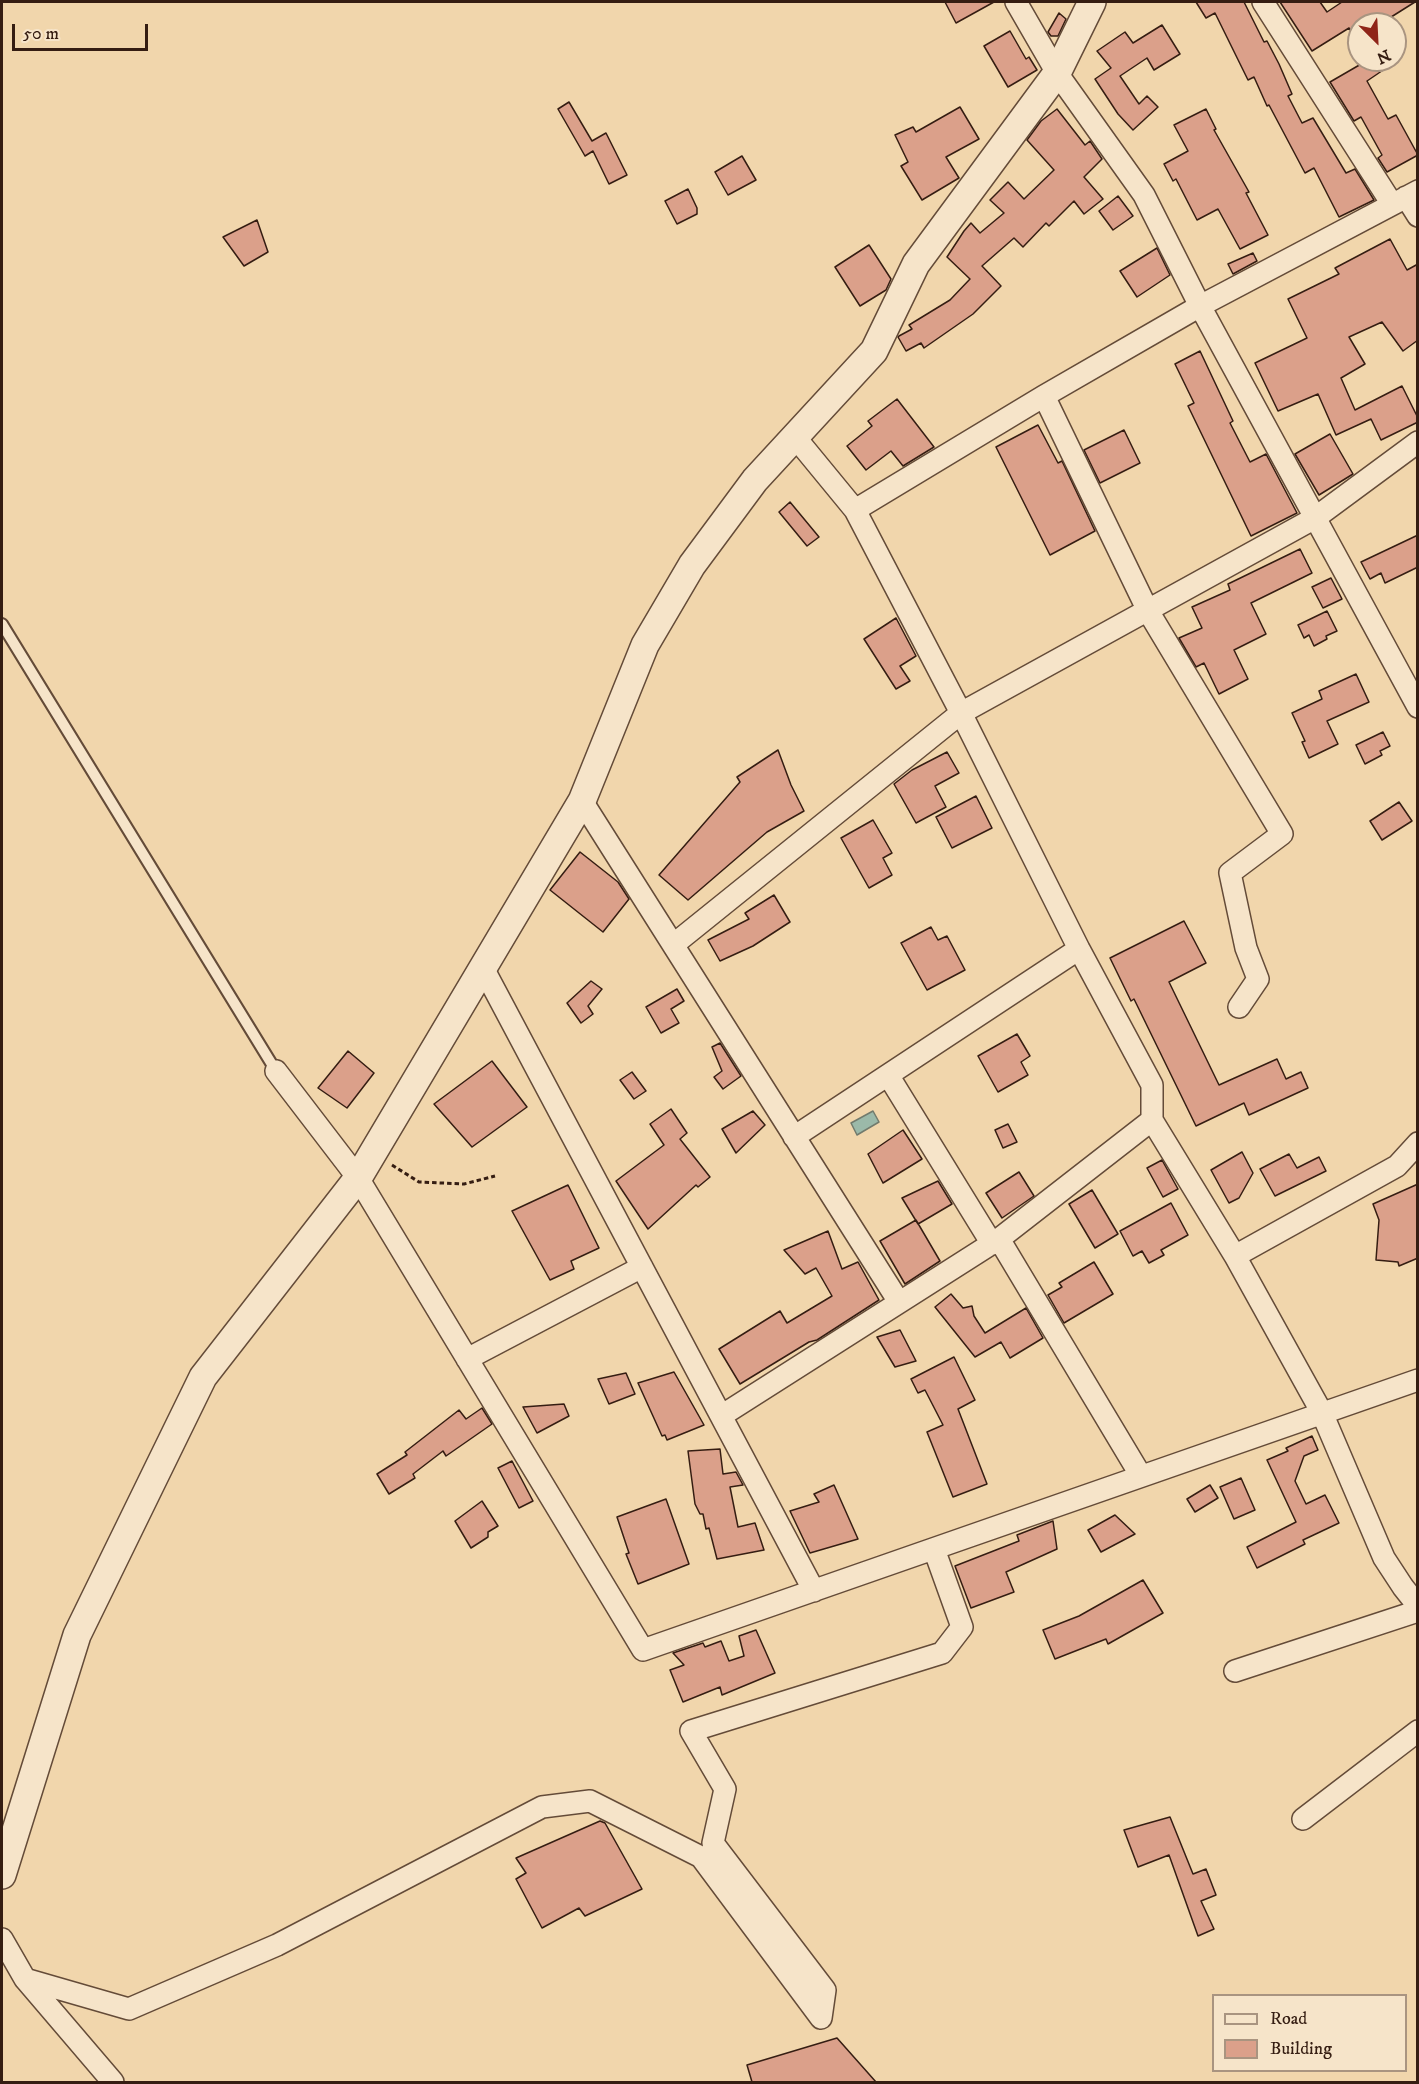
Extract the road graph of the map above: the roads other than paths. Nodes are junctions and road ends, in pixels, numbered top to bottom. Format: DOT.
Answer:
graph roads {
  1 [pos="1016,2"];
  2 [pos="1092,2"];
  3 [pos="1263,2"];
  4 [pos="1057,73"];
  5 [pos="1405,197"];
  6 [pos="1418,216"];
  7 [pos="1200,306"];
  8 [pos="1044,396"];
  9 [pos="795,437"];
  10 [pos="1418,442"];
  11 [pos="855,510"];
  12 [pos="1315,518"];
  13 [pos="1148,611"];
  14 [pos="2,624"];
  15 [pos="1418,707"];
  16 [pos="961,713"];
  17 [pos="582,801"];
  18 [pos="673,945"];
  19 [pos="1078,949"];
  20 [pos="483,968"];
  21 [pos="1239,1007"];
  22 [pos="276,1071"];
  23 [pos="888,1075"];
  24 [pos="1152,1120"];
  25 [pos="794,1137"];
  26 [pos="1418,1143"];
  27 [pos="358,1178"];
  28 [pos="996,1241"];
  29 [pos="1235,1256"];
  30 [pos="642,1267"];
  31 [pos="899,1302"];
  32 [pos="467,1359"];
  33 [pos="1418,1380"];
  34 [pos="1322,1413"];
  35 [pos="721,1416"];
  36 [pos="1141,1476"];
  37 [pos="934,1549"];
  38 [pos="814,1591"];
  39 [pos="1418,1606"];
  40 [pos="1418,1611"];
  41 [pos="1235,1671"];
  42 [pos="1418,1731"];
  43 [pos="1303,1819"];
  44 [pos="2,1875"];
  45 [pos="2,1939"];
  46 [pos="25,1979"];
  47 [pos="113,2082"];
  1 -- 4 [label="street"];
  2 -- 4 [label="street"];
  3 -- 5 [label="street"];
  4 -- 7 [label="street"];
  4 -- 9 [label="street"];
  5 -- 6 [label="street"];
  5 -- 7 [label="street"];
  7 -- 8 [label="street"];
  7 -- 12 [label="street"];
  8 -- 11 [label="street"];
  8 -- 13 [label="street"];
  9 -- 11 [label="street"];
  9 -- 17 [label="street"];
  10 -- 12 [label="street"];
  11 -- 16 [label="street"];
  12 -- 13 [label="street"];
  12 -- 15 [label="street"];
  13 -- 16 [label="street"];
  13 -- 21 [label="street"];
  14 -- 22 [label="lane"];
  16 -- 18 [label="street"];
  16 -- 19 [label="street"];
  17 -- 18 [label="street"];
  17 -- 20 [label="street"];
  18 -- 25 [label="street"];
  19 -- 23 [label="street"];
  19 -- 24 [label="street"];
  20 -- 27 [label="street"];
  20 -- 30 [label="street"];
  22 -- 27 [label="street"];
  23 -- 25 [label="street"];
  23 -- 28 [label="street"];
  24 -- 28 [label="street"];
  24 -- 29 [label="street"];
  25 -- 31 [label="street"];
  26 -- 29 [label="street"];
  27 -- 32 [label="street"];
  27 -- 44 [label="street"];
  28 -- 31 [label="street"];
  28 -- 36 [label="street"];
  29 -- 34 [label="street"];
  30 -- 32 [label="street"];
  30 -- 35 [label="street"];
  31 -- 35 [label="street"];
  32 -- 38 [label="street"];
  33 -- 34 [label="street"];
  34 -- 36 [label="street"];
  34 -- 39 [label="street"];
  35 -- 38 [label="street"];
  36 -- 37 [label="street"];
  37 -- 38 [label="street"];
  37 -- 46 [label="street"];
  40 -- 41 [label="street"];
  42 -- 43 [label="street"];
  45 -- 46 [label="street"];
  46 -- 47 [label="street"];
}
